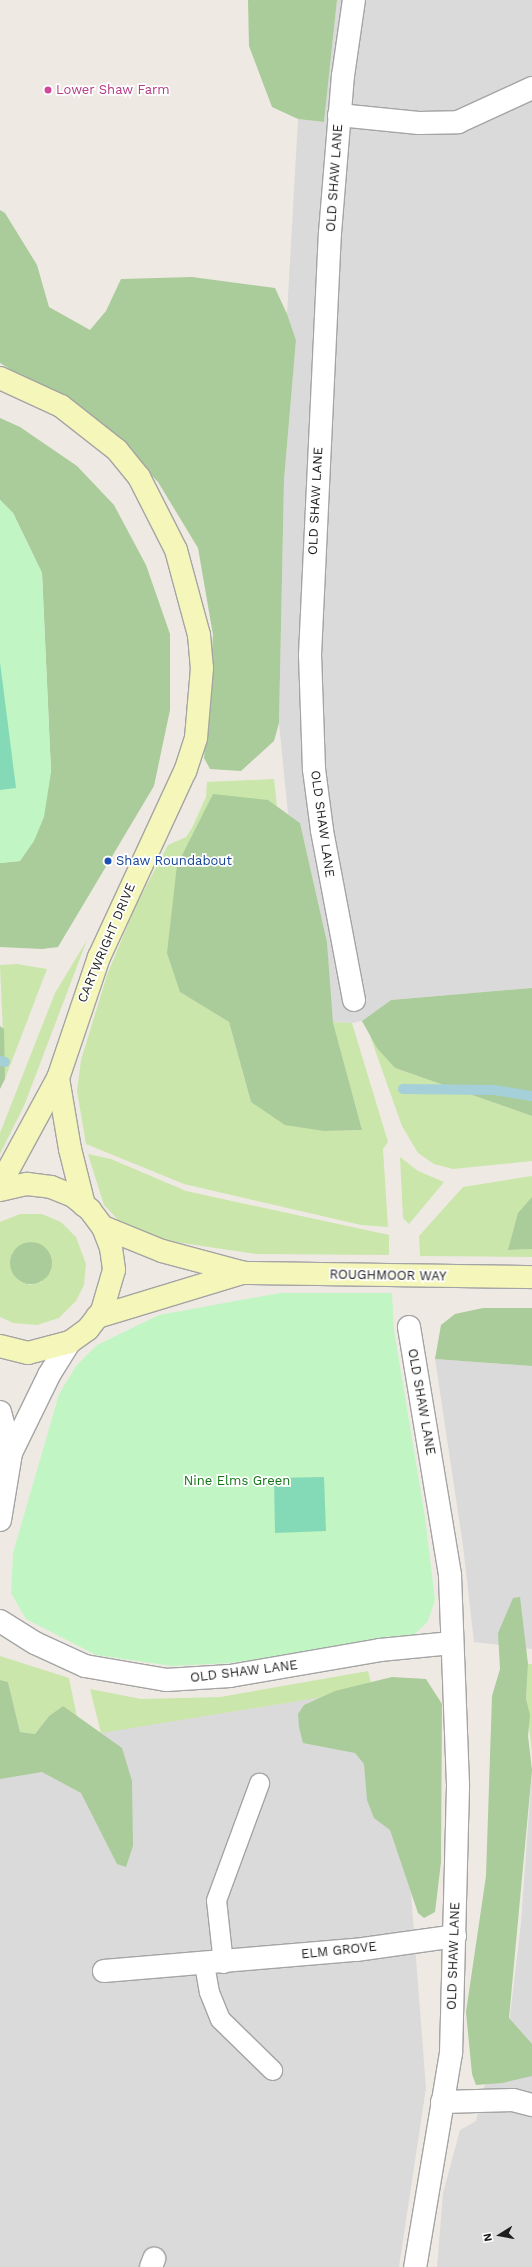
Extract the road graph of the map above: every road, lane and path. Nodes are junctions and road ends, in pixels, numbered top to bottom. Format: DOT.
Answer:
graph roads {
  1 [pos="354,0"];
  2 [pos="532,88"];
  3 [pos="339,115"];
  4 [pos="0,378"];
  5 [pos="354,1000"];
  6 [pos="58,1078"];
  7 [pos="0,1185"];
  8 [pos="0,1190"];
  9 [pos="84,1205"];
  10 [pos="103,1227"];
  11 [pos="244,1273"];
  12 [pos="532,1277"];
  13 [pos="97,1317"];
  14 [pos="409,1327"];
  15 [pos="70,1342"];
  16 [pos="0,1346"];
  17 [pos="0,1412"];
  18 [pos="10,1453"];
  19 [pos="0,1520"];
  20 [pos="0,1621"];
  21 [pos="452,1643"];
  22 [pos="259,1783"];
  23 [pos="454,1936"];
  24 [pos="214,1963"];
  25 [pos="104,1971"];
  26 [pos="272,2070"];
  27 [pos="442,2102"];
  28 [pos="532,2105"];
  29 [pos="415,2267"];
  1 -- 3 [label="street, OLD SHAW LANE"];
  2 -- 3 [label="street"];
  3 -- 5 [label="street, OLD SHAW LANE"];
  4 -- 6 [label="street, CARTWRIGHT DRIVE"];
  6 -- 7 [label="street, CARTWRIGHT DRIVE"];
  6 -- 9 [label="street, CARTWRIGHT DRIVE"];
  8 -- 9 [label="street, ROUGHMOOR WAY"];
  9 -- 10 [label="street, ROUGHMOOR WAY"];
  10 -- 11 [label="street, ROUGHMOOR WAY"];
  10 -- 13 [label="street, ROUGHMOOR WAY"];
  11 -- 12 [label="street, ROUGHMOOR WAY"];
  11 -- 13 [label="street, ROUGHMOOR WAY"];
  13 -- 15 [label="street, ROUGHMOOR WAY"];
  14 -- 21 [label="street, OLD SHAW LANE"];
  15 -- 16 [label="street, ROUGHMOOR WAY"];
  15 -- 18 [label="street"];
  17 -- 18 [label="street"];
  18 -- 19 [label="street"];
  20 -- 21 [label="street, OLD SHAW LANE"];
  21 -- 23 [label="street, OLD SHAW LANE"];
  22 -- 24 [label="lane"];
  23 -- 24 [label="street, ELM GROVE"];
  23 -- 27 [label="street, OLD SHAW LANE"];
  24 -- 25 [label="street, ELM GROVE"];
  24 -- 26 [label="lane"];
  27 -- 28 [label="street"];
  27 -- 29 [label="street, OLD SHAW LANE"];
}
